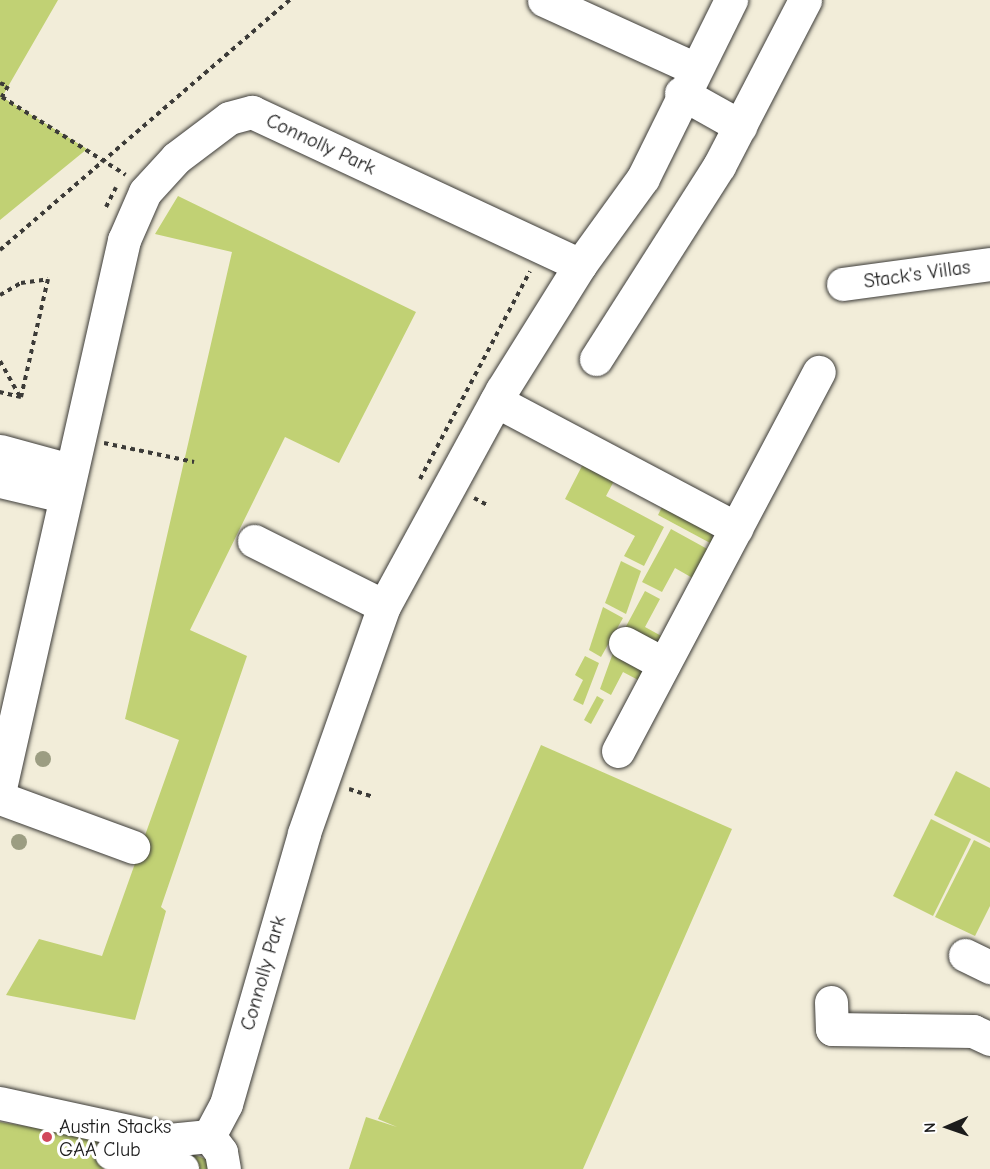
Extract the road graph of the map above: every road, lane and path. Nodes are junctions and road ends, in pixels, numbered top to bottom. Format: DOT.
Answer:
graph roads {
  1 [pos="290,0"];
  2 [pos="544,0"];
  3 [pos="731,0"];
  4 [pos="805,0"];
  5 [pos="687,81"];
  6 [pos="0,82"];
  7 [pos="740,126"];
  8 [pos="103,161"];
  9 [pos="542,248"];
  10 [pos="0,250"];
  11 [pos="990,264"];
  12 [pos="580,265"];
  13 [pos="843,284"];
  14 [pos="0,295"];
  15 [pos="596,359"];
  16 [pos="0,361"];
  17 [pos="819,372"];
  18 [pos="0,392"];
  19 [pos="21,397"];
  20 [pos="496,401"];
  21 [pos="77,437"];
  22 [pos="0,451"];
  23 [pos="194,462"];
  24 [pos="0,481"];
  25 [pos="66,483"];
  26 [pos="414,490"];
  27 [pos="736,528"];
  28 [pos="254,540"];
  29 [pos="384,606"];
  30 [pos="625,643"];
  31 [pos="664,664"];
  32 [pos="9,698"];
  33 [pos="618,751"];
  34 [pos="0,788"];
  35 [pos="0,798"];
  36 [pos="133,847"];
  37 [pos="831,1002"];
  38 [pos="990,1039"];
  39 [pos="0,1103"];
  40 [pos="209,1136"];
  41 [pos="111,1153"];
  42 [pos="182,1169"];
  43 [pos="224,1169"];
  1 -- 8 [label="path"];
  2 -- 5 [label="street"];
  3 -- 5 [label="street, Connolly Park"];
  4 -- 7 [label="street"];
  5 -- 7 [label="street"];
  5 -- 12 [label="street, Connolly Park"];
  6 -- 8 [label="path"];
  7 -- 15 [label="street"];
  8 -- 10 [label="path"];
  9 -- 12 [label="street, Connolly Park"];
  9 -- 21 [label="street, Connolly Park"];
  9 -- 26 [label="path"];
  11 -- 13 [label="street, Stack's Villas"];
  12 -- 20 [label="street, Connolly Park"];
  14 -- 19 [label="path"];
  16 -- 19 [label="path"];
  17 -- 27 [label="street"];
  18 -- 19 [label="path"];
  20 -- 27 [label="street"];
  20 -- 29 [label="street, Connolly Park"];
  21 -- 23 [label="path"];
  21 -- 25 [label="street, Connolly Park"];
  22 -- 25 [label="street"];
  24 -- 25 [label="street"];
  25 -- 32 [label="street, Connolly Park"];
  27 -- 31 [label="street"];
  28 -- 29 [label="street"];
  29 -- 40 [label="street, Connolly Park"];
  30 -- 31 [label="street"];
  31 -- 33 [label="street"];
  32 -- 34 [label="street, Connolly Park"];
  35 -- 36 [label="street"];
  37 -- 38 [label="street"];
  39 -- 40 [label="street"];
  40 -- 43 [label="street"];
  41 -- 42 [label="street"];
}
